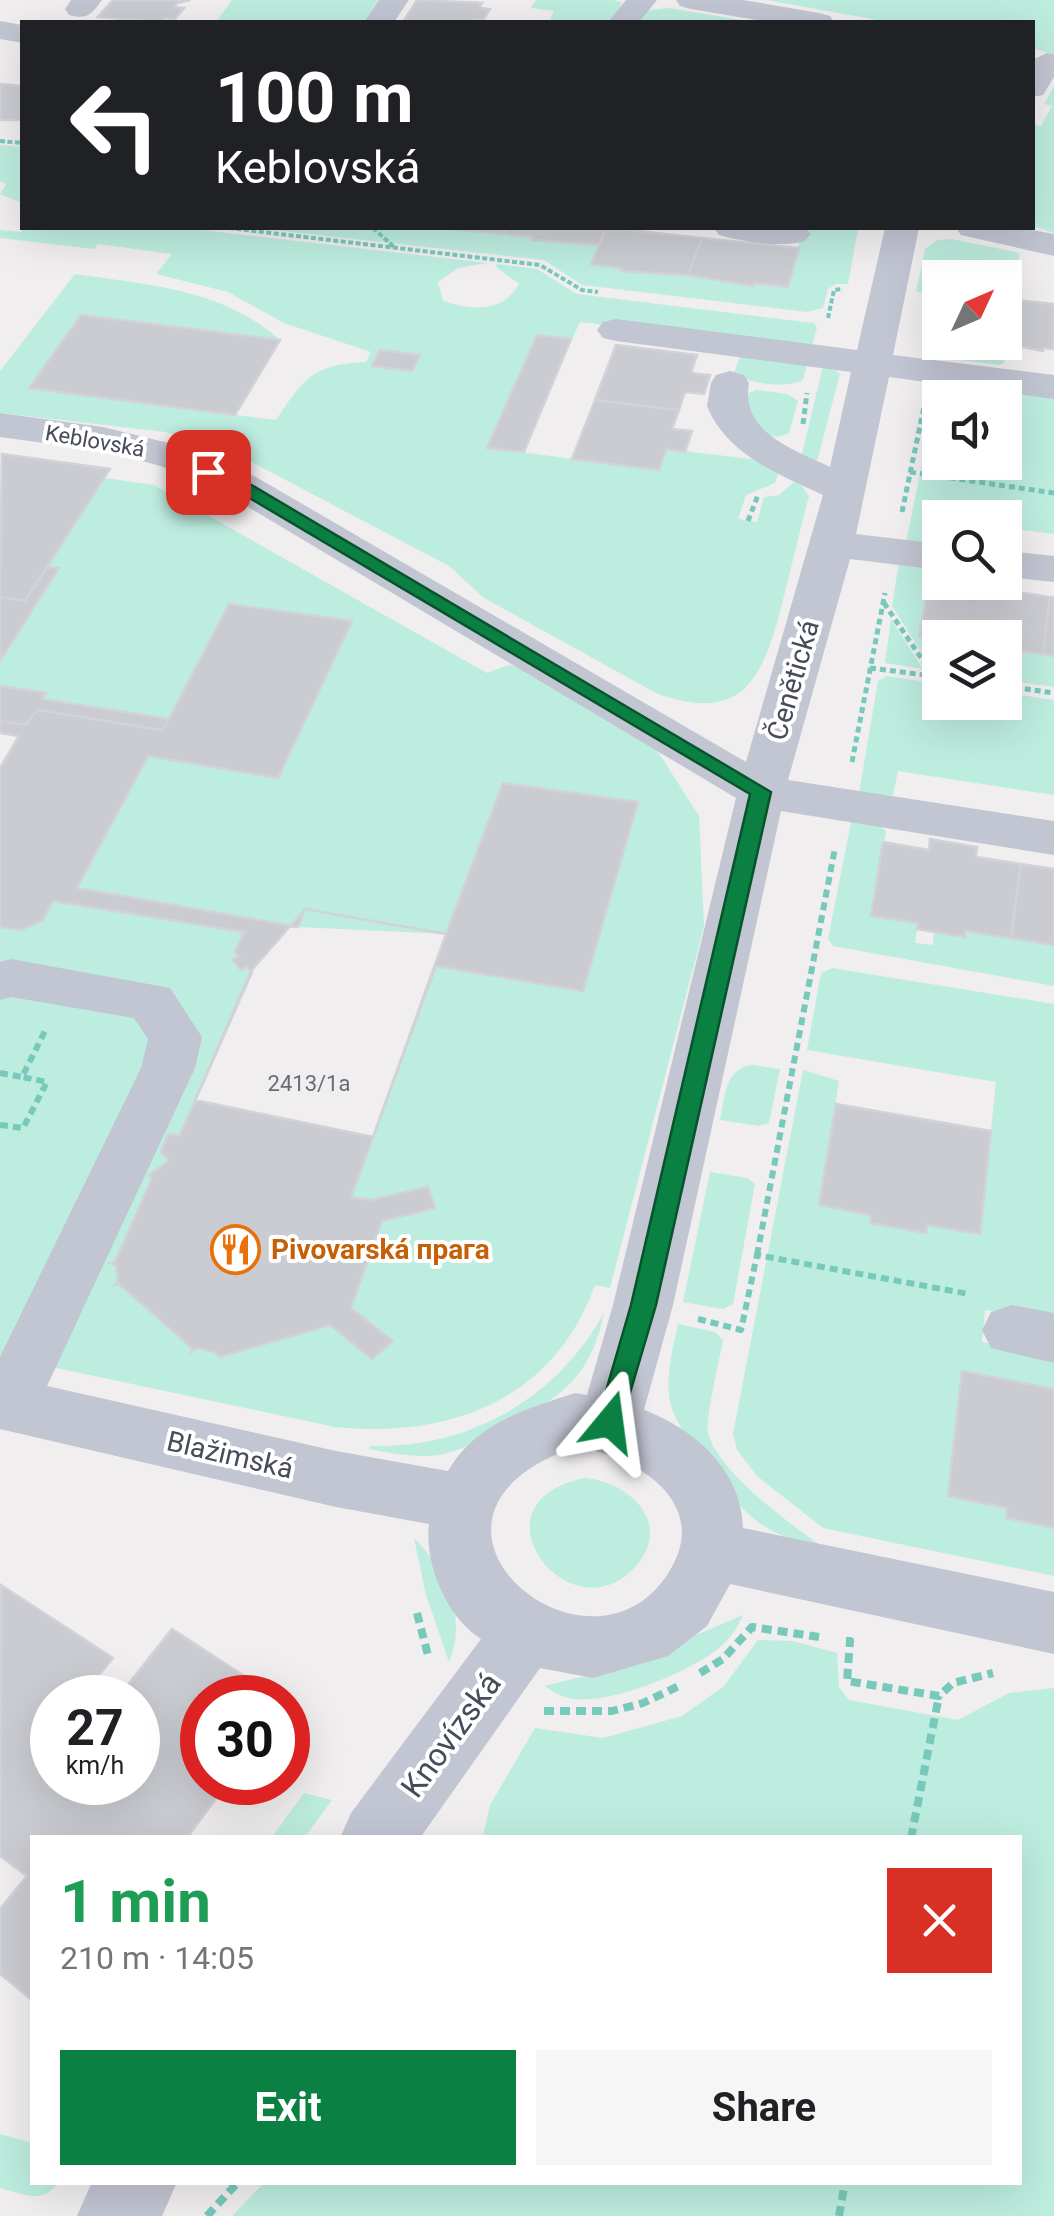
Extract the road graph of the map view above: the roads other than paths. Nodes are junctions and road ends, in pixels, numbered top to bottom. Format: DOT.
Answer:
graph roads {
  1 [pos="642,0"];
  2 [pos="691,0"];
  3 [pos="624,20"];
  4 [pos="807,20"];
  5 [pos="752,230"];
  6 [pos="902,230"];
  7 [pos="983,230"];
  8 [pos="793,234"];
  9 [pos="1054,245"];
  10 [pos="613,312"];
  11 [pos="875,364"];
  12 [pos="730,383"];
  13 [pos="1054,387"];
  14 [pos="0,425"];
  15 [pos="846,491"];
  16 [pos="833,544"];
  17 [pos="922,554"];
  18 [pos="1022,566"];
  19 [pos="1054,569"];
  20 [pos="761,792"];
  21 [pos="1054,838"];
  22 [pos="0,981"];
  23 [pos="4,1403"];
  24 [pos="610,1422"];
  25 [pos="462,1502"];
  26 [pos="711,1551"];
  27 [pos="1054,1623"];
  28 [pos="526,1633"];
  29 [pos="378,1835"];
  30 [pos="135,2185"];
  31 [pos="117,2216"];
  1 -- 3 [label="street"];
  2 -- 4 [label="street"];
  5 -- 8 [label="street"];
  6 -- 11 [label="street, Čenětická"];
  7 -- 9 [label="street"];
  10 -- 11 [label="street"];
  11 -- 13 [label="street"];
  11 -- 15 [label="street, Čenětická"];
  12 -- 15 [label="street"];
  14 -- 20 [label="street, Keblovská"];
  15 -- 16 [label="street, Čenětická"];
  16 -- 17 [label="street"];
  16 -- 20 [label="street, Čenětická"];
  18 -- 19 [label="street"];
  20 -- 21 [label="street"];
  20 -- 24 [label="street, Čenětická"];
  22 -- 23 [label="street"];
  23 -- 25 [label="street, Blažimská"];
  24 -- 25 [label="street"];
  24 -- 26 [label="street"];
  25 -- 28 [label="street"];
  26 -- 27 [label="street"];
  26 -- 28 [label="street"];
  28 -- 29 [label="street, Knovízská"];
  30 -- 31 [label="street"];
}
